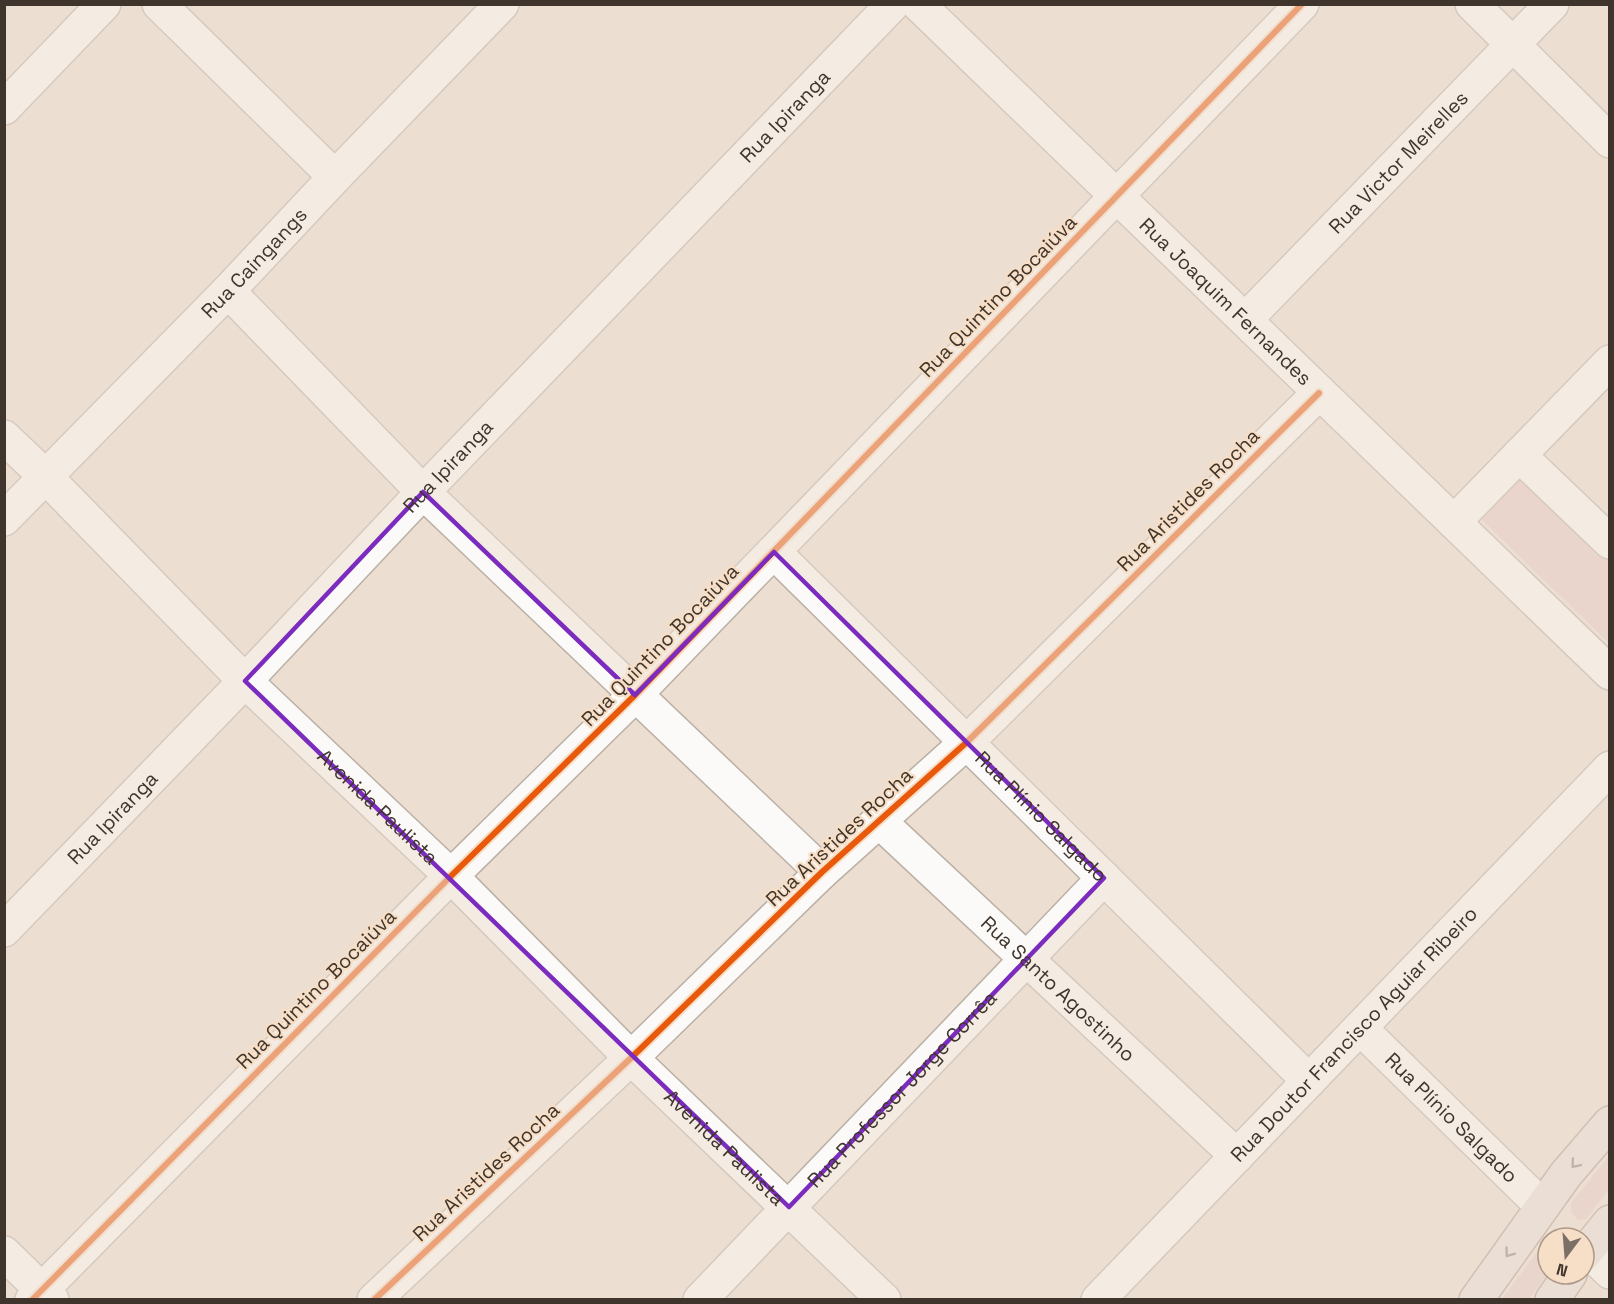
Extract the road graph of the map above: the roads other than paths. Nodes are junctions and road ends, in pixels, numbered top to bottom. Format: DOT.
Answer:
graph roads {
  1 [pos="104,4"];
  2 [pos="159,4"];
  3 [pos="502,4"];
  4 [pos="893,4"];
  5 [pos="918,4"];
  6 [pos="1302,4"];
  7 [pos="1472,4"];
  8 [pos="1552,4"];
  9 [pos="1513,45"];
  10 [pos="4,108"];
  11 [pos="1610,141"];
  12 [pos="335,177"];
  13 [pos="1117,196"];
  14 [pos="228,291"];
  15 [pos="1245,320"];
  16 [pos="1610,362"];
  17 [pos="1319,393"];
  18 [pos="4,437"];
  19 [pos="1519,455"];
  20 [pos="45,476"];
  21 [pos="423,492"];
  22 [pos="4,519"];
  23 [pos="1454,522"];
  24 [pos="1610,542"];
  25 [pos="774,552"];
  26 [pos="1610,673"];
  27 [pos="245,681"];
  28 [pos="635,695"];
  29 [pos="967,742"];
  30 [pos="1610,768"];
  31 [pos="880,822"];
  32 [pos="822,872"];
  33 [pos="451,876"];
  34 [pos="1104,878"];
  35 [pos="4,930"];
  36 [pos="1027,958"];
  37 [pos="1360,1028"];
  38 [pos="631,1058"];
  39 [pos="1309,1081"];
  40 [pos="1610,1123"];
  41 [pos="1237,1156"];
  42 [pos="1542,1206"];
  43 [pos="789,1207"];
  44 [pos="1610,1222"];
  45 [pos="1596,1247"];
  46 [pos="4,1253"];
  47 [pos="1565,1286"];
  48 [pos="42,1296"];
  49 [pos="374,1299"];
  50 [pos="700,1299"];
  51 [pos="884,1299"];
  52 [pos="1098,1299"];
  53 [pos="1476,1299"];
  54 [pos="1552,1299"];
  1 -- 10 [label="street"];
  2 -- 12 [label="street"];
  3 -- 12 [label="street, Rua Caingangs"];
  4 -- 21 [label="street, Rua Ipiranga"];
  5 -- 13 [label="street, Rua Joaquim Fernandes"];
  6 -- 13 [label="street, Rua Quintino Bocaiúva"];
  7 -- 9 [label="street"];
  8 -- 9 [label="street, Rua Victor Meirelles"];
  9 -- 11 [label="street"];
  9 -- 15 [label="street, Rua Victor Meirelles"];
  12 -- 14 [label="street, Rua Caingangs"];
  13 -- 15 [label="street, Rua Joaquim Fernandes"];
  13 -- 25 [label="street, Rua Quintino Bocaiúva"];
  14 -- 20 [label="street, Rua Caingangs"];
  14 -- 21 [label="street"];
  15 -- 17 [label="street, Rua Joaquim Fernandes"];
  16 -- 19 [label="street"];
  17 -- 23 [label="street, Rua Joaquim Fernandes"];
  17 -- 29 [label="street, Rua Aristides Rocha"];
  18 -- 20 [label="street, Avenida Paulista"];
  19 -- 23 [label="street"];
  19 -- 24 [label="street"];
  20 -- 22 [label="street, Rua Caingangs"];
  20 -- 27 [label="street, Avenida Paulista"];
  21 -- 27 [label="street, Rua Ipiranga"];
  21 -- 28 [label="street"];
  23 -- 26 [label="street, Rua Joaquim Fernandes"];
  25 -- 28 [label="street, Rua Quintino Bocaiúva"];
  25 -- 29 [label="street, Rua Plínio Salgado"];
  27 -- 33 [label="street, Avenida Paulista"];
  27 -- 35 [label="street, Rua Ipiranga"];
  28 -- 32 [label="street"];
  28 -- 33 [label="street, Rua Quintino Bocaiúva"];
  29 -- 31 [label="street, Rua Aristides Rocha"];
  29 -- 34 [label="street, Rua Plínio Salgado"];
  30 -- 37 [label="street, Rua Doutor Francisco Aguiar Ribeiro"];
  31 -- 32 [label="street, Rua Aristides Rocha"];
  31 -- 36 [label="street, Rua Santo Agostinho"];
  32 -- 38 [label="street, Rua Aristides Rocha"];
  33 -- 38 [label="street, Avenida Paulista"];
  33 -- 48 [label="street, Rua Quintino Bocaiúva"];
  34 -- 36 [label="street, Rua Professor Jorge Corrêa"];
  34 -- 39 [label="street, Rua Plínio Salgado"];
  36 -- 41 [label="street, Rua Santo Agostinho"];
  36 -- 43 [label="street, Rua Professor Jorge Corrêa"];
  37 -- 39 [label="street, Rua Doutor Francisco Aguiar Ribeiro"];
  37 -- 42 [label="street, Rua Plínio Salgado"];
  38 -- 43 [label="street, Avenida Paulista"];
  38 -- 49 [label="street, Rua Aristides Rocha"];
  39 -- 41 [label="street, Rua Doutor Francisco Aguiar Ribeiro"];
  40 -- 42 [label="main road, one-way"];
  41 -- 52 [label="street, Rua Doutor Francisco Aguiar Ribeiro"];
  42 -- 53 [label="main road, one-way"];
  43 -- 50 [label="street, Rua Professor Jorge Corrêa"];
  43 -- 51 [label="street, Avenida Paulista"];
  44 -- 45 [label="main road"];
  46 -- 48 [label="street"];
  47 -- 54 [label="main road"];
}
